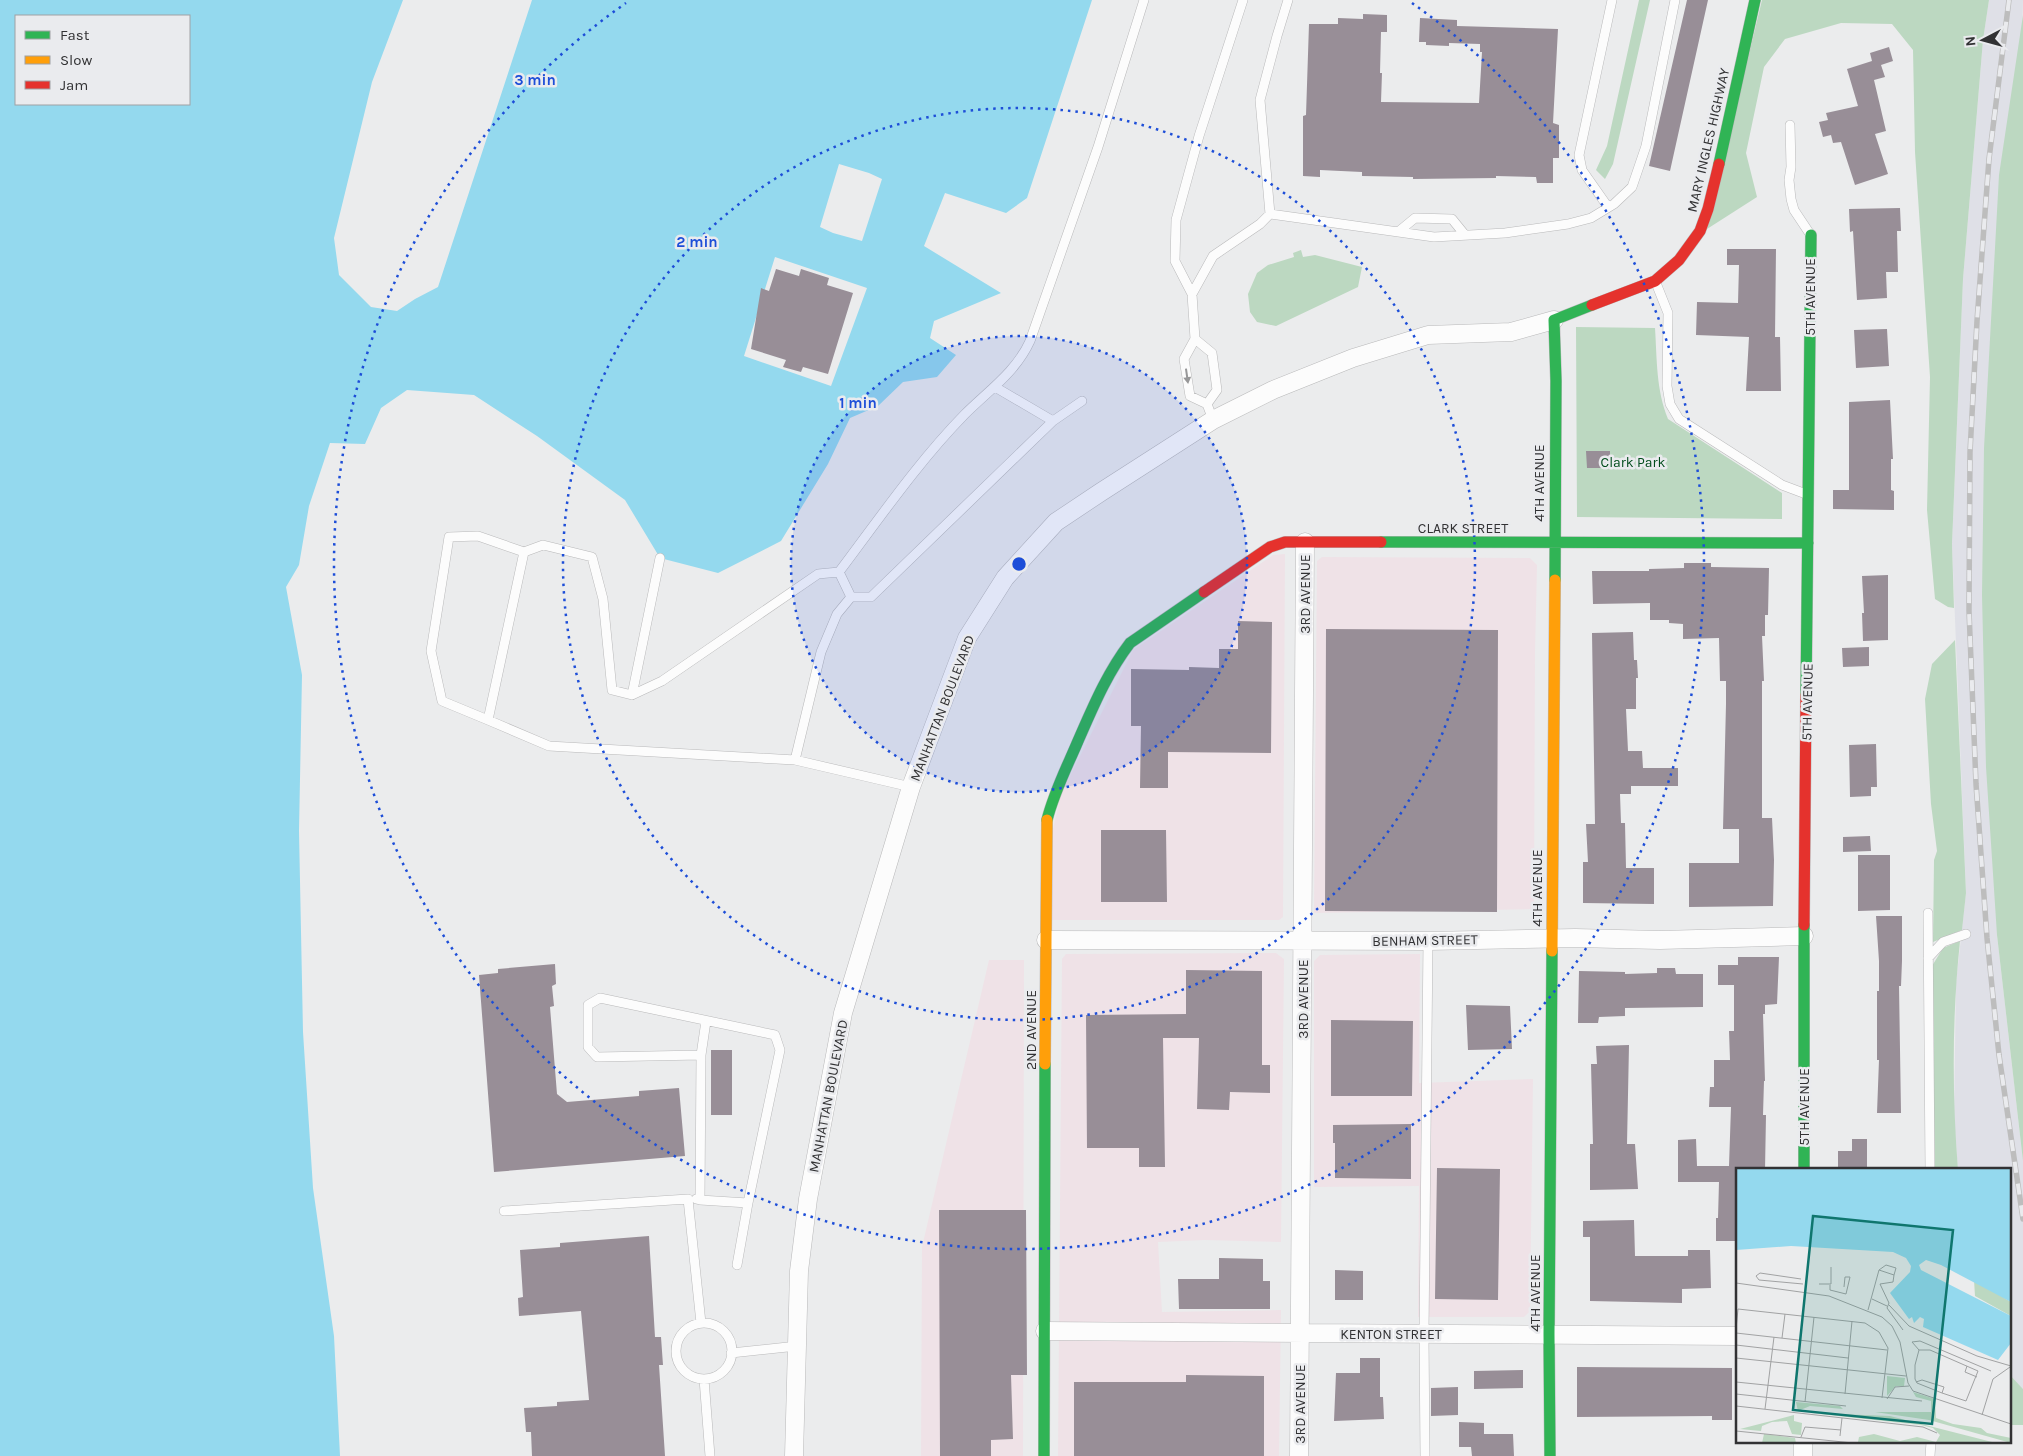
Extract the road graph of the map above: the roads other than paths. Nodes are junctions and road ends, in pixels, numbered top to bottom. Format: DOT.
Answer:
graph roads {
  1 [pos="1144,0"];
  2 [pos="1243,0"];
  3 [pos="1288,0"];
  4 [pos="1612,0"];
  5 [pos="1675,0"];
  6 [pos="1755,0"];
  7 [pos="1790,125"];
  8 [pos="1608,207"];
  9 [pos="1270,214"];
  10 [pos="1398,232"];
  11 [pos="1810,235"];
  12 [pos="1465,236"];
  13 [pos="1655,281"];
  14 [pos="1192,294"];
  15 [pos="1554,320"];
  16 [pos="1195,339"];
  17 [pos="995,387"];
  18 [pos="1082,401"];
  19 [pos="1207,404"];
  20 [pos="1213,420"];
  21 [pos="1053,421"];
  22 [pos="1809,495"];
  23 [pos="1305,542"];
  24 [pos="1554,544"];
  25 [pos="1808,544"];
  26 [pos="524,552"];
  27 [pos="660,558"];
  28 [pos="839,572"];
  29 [pos="851,597"];
  30 [pos="1145,632"];
  31 [pos="632,695"];
  32 [pos="488,720"];
  33 [pos="795,760"];
  34 [pos="911,787"];
  35 [pos="1928,913"];
  36 [pos="1966,934"];
  37 [pos="1804,936"];
  38 [pos="1551,938"];
  39 [pos="1046,940"];
  40 [pos="1303,941"];
  41 [pos="1428,941"];
  42 [pos="1928,958"];
  43 [pos="706,1020"];
  44 [pos="701,1055"];
  45 [pos="1804,1168"];
  46 [pos="1930,1168"];
  47 [pos="688,1199"];
  48 [pos="700,1200"];
  49 [pos="748,1203"];
  50 [pos="504,1211"];
  51 [pos="737,1264"];
  52 [pos="701,1323"];
  53 [pos="1045,1332"];
  54 [pos="1300,1333"];
  55 [pos="1424,1334"];
  56 [pos="1549,1334"];
  57 [pos="1736,1336"];
  58 [pos="797,1346"];
  59 [pos="731,1353"];
  60 [pos="704,1379"];
  61 [pos="710,1456"];
  62 [pos="794,1456"];
  63 [pos="1044,1456"];
  64 [pos="1299,1456"];
  65 [pos="1425,1456"];
  66 [pos="1550,1456"];
  1 -- 17 [label="lane"];
  2 -- 14 [label="lane"];
  3 -- 9 [label="lane"];
  4 -- 8 [label="lane"];
  5 -- 8 [label="lane"];
  6 -- 13 [label="street, MARY INGLES HIGHWAY"];
  7 -- 11 [label="lane"];
  8 -- 12 [label="lane"];
  9 -- 10 [label="lane"];
  9 -- 14 [label="lane"];
  10 -- 12 [label="lane"];
  10 -- 12 [label="lane"];
  11 -- 22 [label="street, 5TH AVENUE"];
  13 -- 15 [label="street, MARY INGLES HIGHWAY"];
  13 -- 22 [label="lane"];
  14 -- 16 [label="lane"];
  15 -- 20 [label="street, MANHATTAN BOULEVARD"];
  15 -- 24 [label="street, 4TH AVENUE"];
  16 -- 19 [label="lane"];
  16 -- 19 [label="lane, one-way"];
  17 -- 21 [label="lane"];
  17 -- 28 [label="lane"];
  18 -- 21 [label="lane"];
  19 -- 20 [label="lane"];
  20 -- 34 [label="street, MANHATTAN BOULEVARD"];
  21 -- 29 [label="lane"];
  22 -- 25 [label="street, 5TH AVENUE"];
  23 -- 24 [label="street, CLARK STREET"];
  23 -- 30 [label="street, CLARK STREET"];
  23 -- 40 [label="street, 3RD AVENUE"];
  24 -- 25 [label="street, CLARK STREET"];
  24 -- 38 [label="street, 4TH AVENUE"];
  25 -- 37 [label="street, 5TH AVENUE"];
  26 -- 31 [label="lane"];
  26 -- 32 [label="lane"];
  26 -- 32 [label="lane"];
  27 -- 31 [label="lane"];
  28 -- 29 [label="lane"];
  28 -- 31 [label="lane"];
  29 -- 33 [label="lane"];
  30 -- 39 [label="street, 2ND AVENUE"];
  32 -- 33 [label="lane"];
  33 -- 34 [label="lane"];
  34 -- 58 [label="street, MANHATTAN BOULEVARD"];
  35 -- 42 [label="lane"];
  36 -- 42 [label="lane"];
  37 -- 38 [label="street, BENHAM STREET"];
  37 -- 45 [label="street, 5TH AVENUE"];
  38 -- 41 [label="street, BENHAM STREET"];
  38 -- 56 [label="street, 4TH AVENUE"];
  39 -- 40 [label="street, BENHAM STREET"];
  39 -- 53 [label="street, 2ND AVENUE"];
  40 -- 41 [label="street, BENHAM STREET"];
  40 -- 54 [label="street, 3RD AVENUE"];
  41 -- 55 [label="lane"];
  42 -- 46 [label="lane"];
  43 -- 44 [label="lane"];
  43 -- 44 [label="lane"];
  43 -- 49 [label="lane"];
  44 -- 48 [label="lane"];
  47 -- 48 [label="lane"];
  47 -- 50 [label="lane"];
  47 -- 52 [label="lane"];
  48 -- 49 [label="lane"];
  49 -- 51 [label="lane"];
  52 -- 59 [label="lane"];
  52 -- 60 [label="lane"];
  53 -- 54 [label="street, KENTON STREET"];
  53 -- 63 [label="street, 2ND AVENUE"];
  54 -- 55 [label="street, KENTON STREET"];
  54 -- 64 [label="street, 3RD AVENUE"];
  55 -- 56 [label="street, KENTON STREET"];
  55 -- 65 [label="lane"];
  56 -- 57 [label="street, KENTON STREET"];
  56 -- 66 [label="street, 4TH AVENUE"];
  58 -- 59 [label="lane"];
  58 -- 62 [label="street, MANHATTAN BOULEVARD"];
  59 -- 60 [label="lane"];
  60 -- 61 [label="lane"];
}
